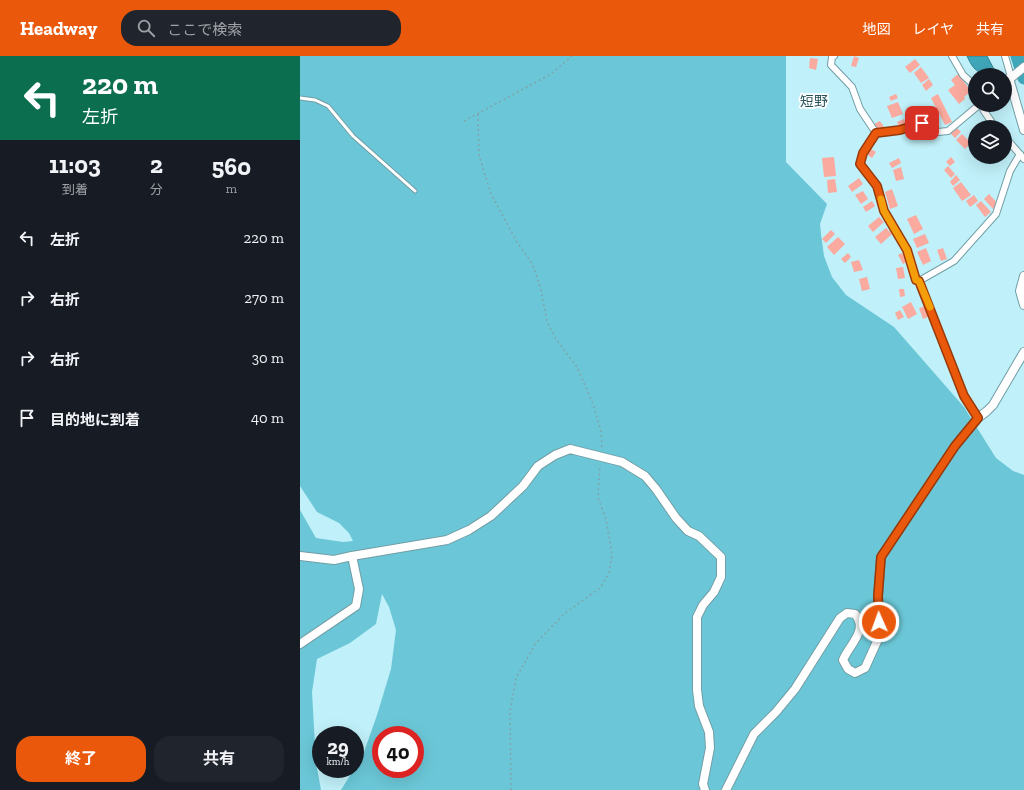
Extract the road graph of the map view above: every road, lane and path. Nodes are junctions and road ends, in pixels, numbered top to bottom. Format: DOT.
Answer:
graph roads {
  1 [pos="572,56"];
  2 [pos="834,56"];
  3 [pos="952,56"];
  4 [pos="1005,56"];
  5 [pos="1024,67"];
  6 [pos="1008,68"];
  7 [pos="1012,76"];
  8 [pos="968,80"];
  9 [pos="1012,85"];
  10 [pos="300,98"];
  11 [pos="971,112"];
  12 [pos="464,121"];
  13 [pos="1024,130"];
  14 [pos="876,133"];
  15 [pos="1012,145"];
  16 [pos="1022,157"];
  17 [pos="415,191"];
  18 [pos="1024,276"];
  19 [pos="919,281"];
  20 [pos="1024,305"];
  21 [pos="1024,352"];
  22 [pos="978,418"];
  23 [pos="300,556"];
  24 [pos="352,556"];
  25 [pos="300,644"];
  26 [pos="705,790"];
  27 [pos="726,790"];
  1 -- 12 [label="path"];
  2 -- 14 [label="street"];
  3 -- 8 [label="street"];
  4 -- 6 [label="street"];
  5 -- 7 [label="street"];
  9 -- 13 [label="street"];
  10 -- 17 [label="lane"];
  11 -- 14 [label="street"];
  14 -- 19 [label="street"];
  15 -- 16 [label="street"];
  16 -- 19 [label="street"];
  18 -- 20 [label="street"];
  19 -- 22 [label="street"];
  21 -- 22 [label="street"];
  22 -- 27 [label="street"];
  23 -- 24 [label="street"];
  24 -- 25 [label="street"];
  24 -- 26 [label="street"];
}
